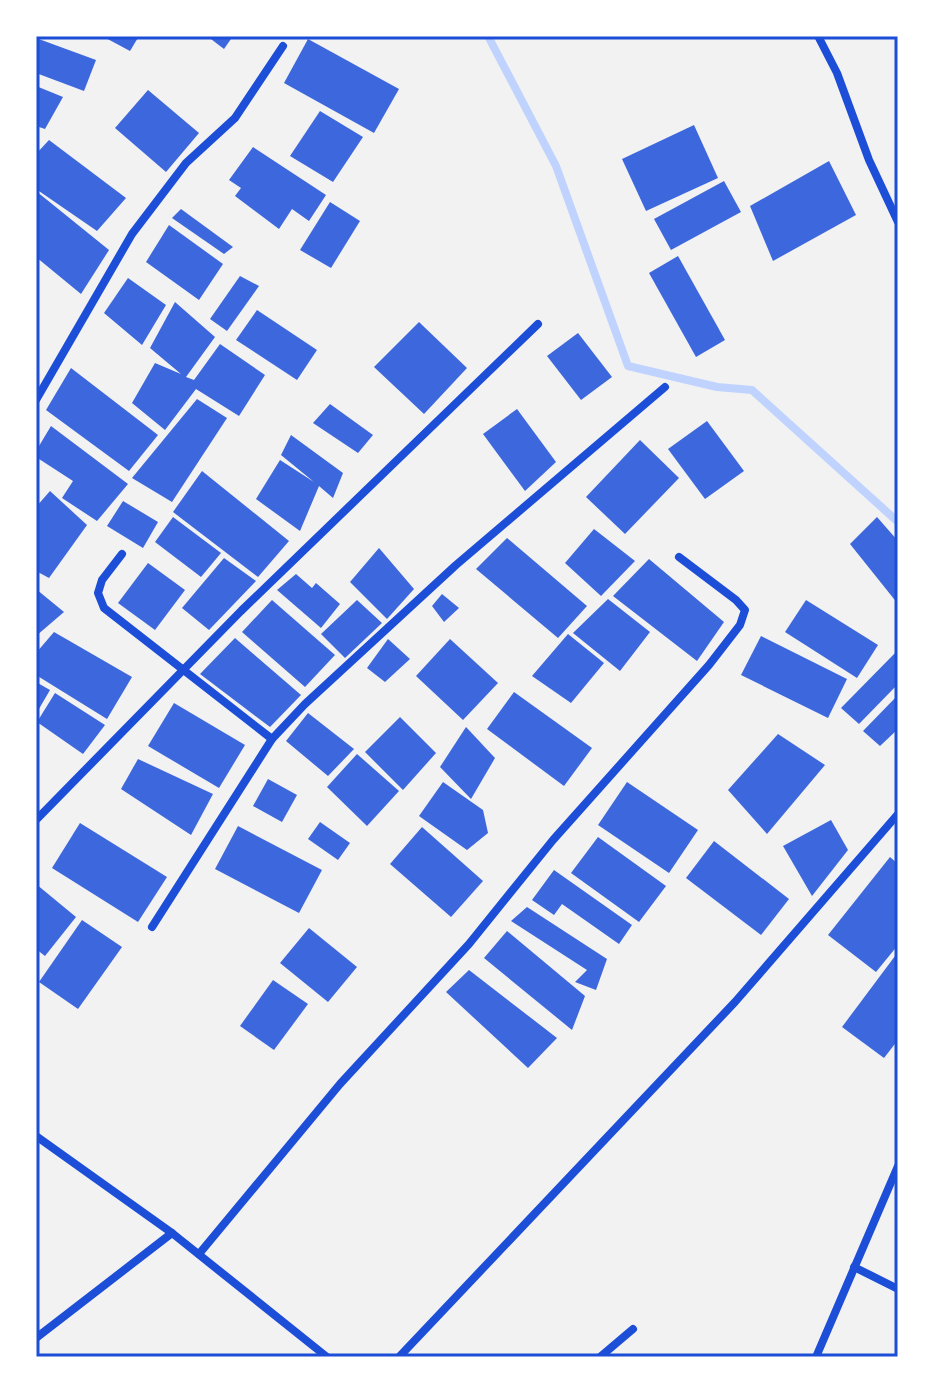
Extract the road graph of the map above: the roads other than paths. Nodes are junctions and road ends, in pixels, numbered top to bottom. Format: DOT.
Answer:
graph roads {
  1 [pos="818,36"];
  2 [pos="283,46"];
  3 [pos="898,222"];
  4 [pos="538,324"];
  5 [pos="665,387"];
  6 [pos="36,400"];
  7 [pos="122,554"];
  8 [pos="679,557"];
  9 [pos="182,671"];
  10 [pos="272,739"];
  11 [pos="898,814"];
  12 [pos="36,820"];
  13 [pos="152,927"];
  14 [pos="36,1136"];
  15 [pos="898,1166"];
  16 [pos="172,1233"];
  17 [pos="199,1254"];
  18 [pos="854,1267"];
  19 [pos="898,1289"];
  20 [pos="633,1329"];
  21 [pos="36,1338"];
  22 [pos="327,1357"];
  23 [pos="399,1357"];
  24 [pos="600,1357"];
  25 [pos="816,1357"];
  1 -- 3 [label="street"];
  2 -- 6 [label="street"];
  4 -- 9 [label="street"];
  5 -- 10 [label="street"];
  7 -- 9 [label="street"];
  8 -- 17 [label="street"];
  9 -- 10 [label="street"];
  9 -- 12 [label="street"];
  10 -- 13 [label="street"];
  11 -- 23 [label="street"];
  14 -- 16 [label="street"];
  15 -- 18 [label="street"];
  16 -- 17 [label="street"];
  16 -- 21 [label="street"];
  17 -- 22 [label="street"];
  18 -- 19 [label="street"];
  18 -- 25 [label="street"];
  20 -- 24 [label="street"];
}
